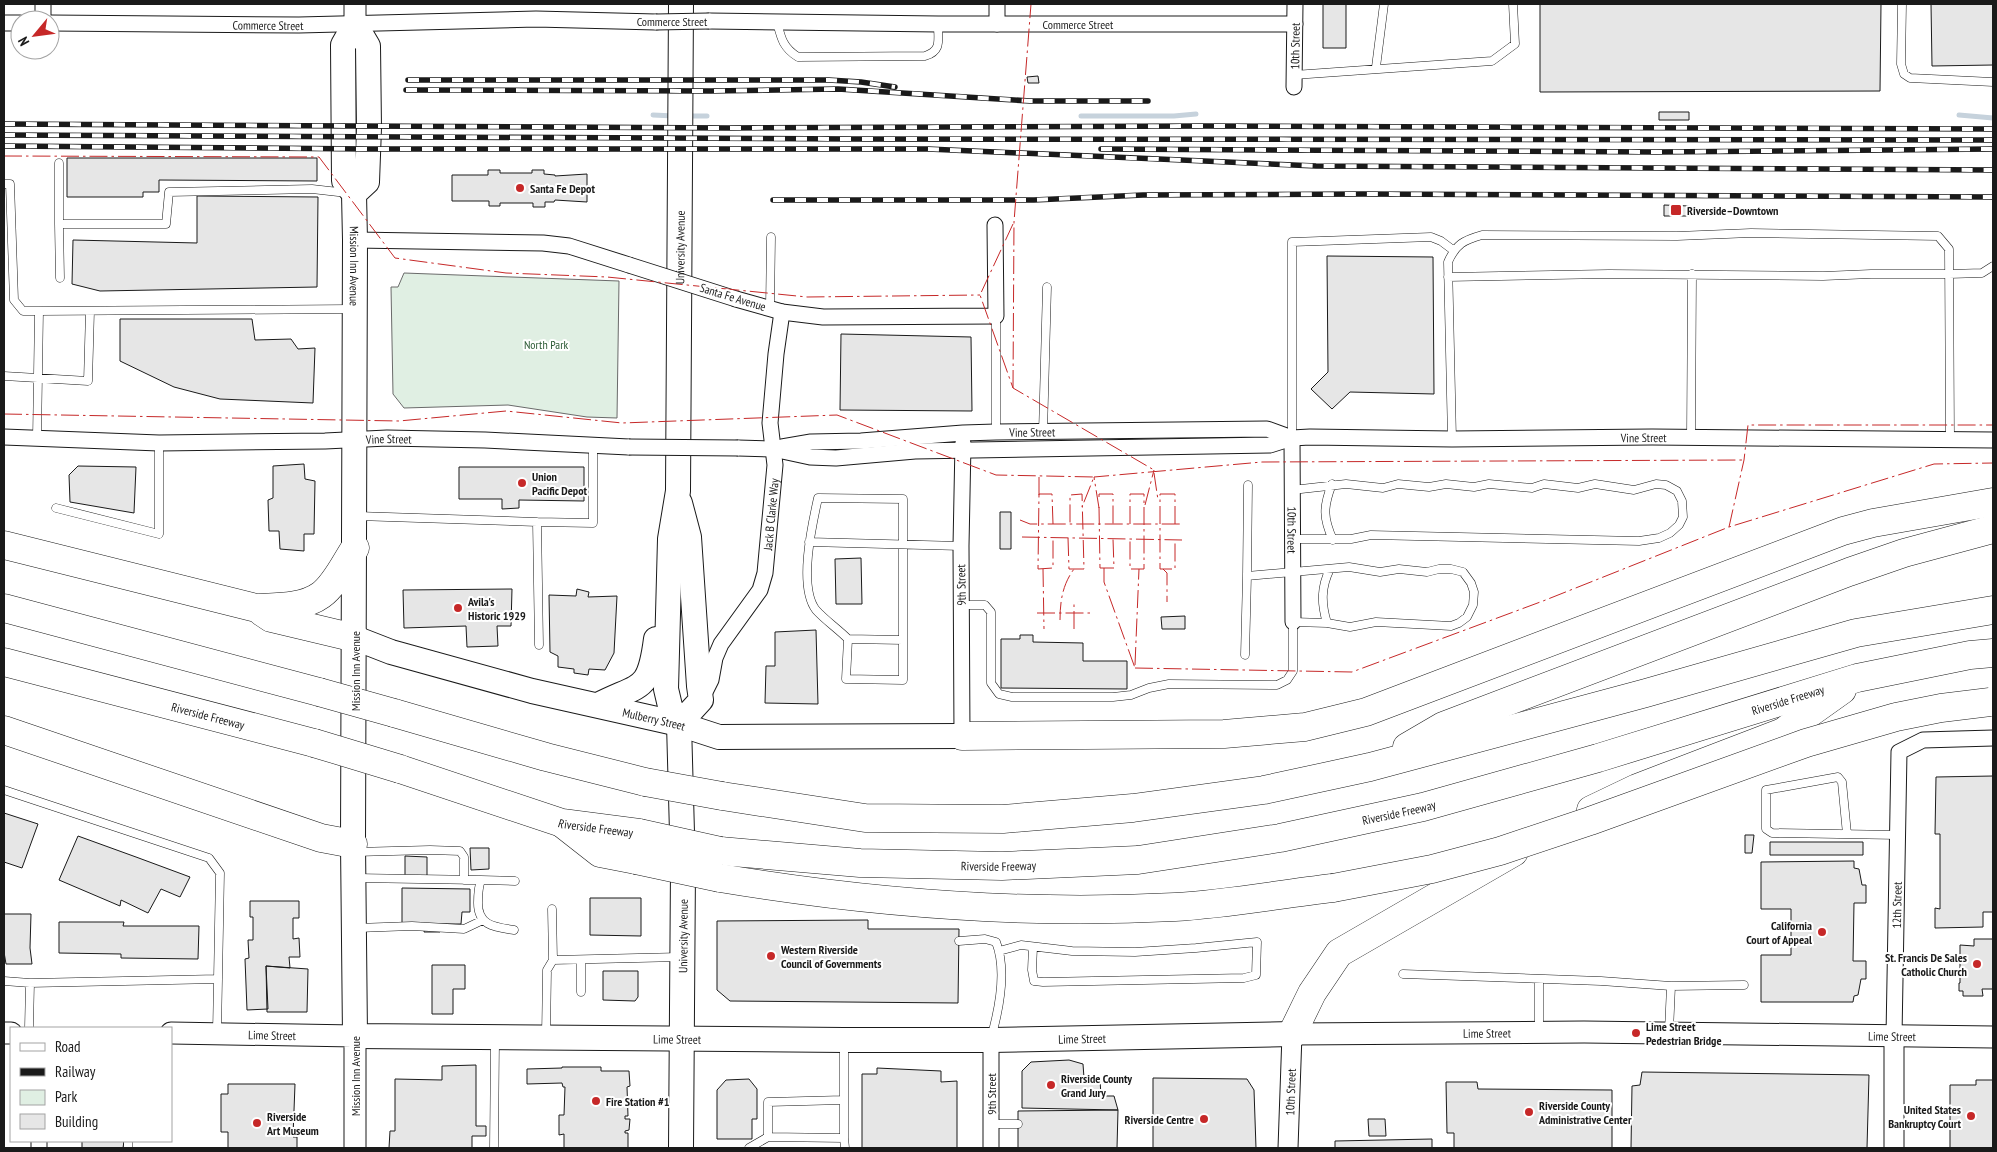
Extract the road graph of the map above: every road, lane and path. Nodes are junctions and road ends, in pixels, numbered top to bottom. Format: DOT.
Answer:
graph roads {
  1 [pos="682,4"];
  2 [pos="997,4"];
  3 [pos="1295,4"];
  4 [pos="1384,4"];
  5 [pos="1513,4"];
  6 [pos="1902,4"];
  7 [pos="355,14"];
  8 [pos="777,22"];
  9 [pos="60,23"];
  10 [pos="938,24"];
  11 [pos="997,24"];
  12 [pos="1294,24"];
  13 [pos="1376,68"];
  14 [pos="1294,81"];
  15 [pos="1993,82"];
  16 [pos="59,163"];
  17 [pos="4,184"];
  18 [pos="354,194"];
  19 [pos="59,224"];
  20 [pos="995,225"];
  21 [pos="771,238"];
  22 [pos="356,240"];
  23 [pos="1453,250"];
  24 [pos="1993,266"];
  25 [pos="1692,274"];
  26 [pos="1950,274"];
  27 [pos="1448,277"];
  28 [pos="60,278"];
  29 [pos="1047,287"];
  30 [pos="354,309"];
  31 [pos="776,310"];
  32 [pos="90,311"];
  33 [pos="39,312"];
  34 [pos="996,316"];
  35 [pos="4,376"];
  36 [pos="37,379"];
  37 [pos="996,432"];
  38 [pos="1043,432"];
  39 [pos="963,433"];
  40 [pos="4,437"];
  41 [pos="37,438"];
  42 [pos="1292,438"];
  43 [pos="1691,438"];
  44 [pos="1452,439"];
  45 [pos="1950,439"];
  46 [pos="354,440"];
  47 [pos="1993,440"];
  48 [pos="159,443"];
  49 [pos="593,446"];
  50 [pos="773,449"];
  51 [pos="962,451"];
  52 [pos="1332,484"];
  53 [pos="1248,485"];
  54 [pos="1292,490"];
  55 [pos="678,491"];
  56 [pos="1993,502"];
  57 [pos="56,508"];
  58 [pos="354,516"];
  59 [pos="537,522"];
  60 [pos="1993,529"];
  61 [pos="1292,539"];
  62 [pos="1333,540"];
  63 [pos="809,542"];
  64 [pos="903,544"];
  65 [pos="4,545"];
  66 [pos="961,546"];
  67 [pos="355,548"];
  68 [pos="1330,569"];
  69 [pos="1292,572"];
  70 [pos="1247,576"];
  71 [pos="962,605"];
  72 [pos="668,606"];
  73 [pos="4,608"];
  74 [pos="256,608"];
  75 [pos="1993,610"];
  76 [pos="1293,622"];
  77 [pos="1327,623"];
  78 [pos="355,638"];
  79 [pos="848,638"];
  80 [pos="903,640"];
  81 [pos="539,645"];
  82 [pos="1993,653"];
  83 [pos="1245,655"];
  84 [pos="4,662"];
  85 [pos="1857,678"];
  86 [pos="701,700"];
  87 [pos="1991,702"];
  88 [pos="598,705"];
  89 [pos="679,724"];
  90 [pos="4,730"];
  91 [pos="962,736"];
  92 [pos="1993,738"];
  93 [pos="1370,767"];
  94 [pos="4,790"];
  95 [pos="562,823"];
  96 [pos="1848,834"];
  97 [pos="1898,835"];
  98 [pos="353,848"];
  99 [pos="354,878"];
  100 [pos="464,880"];
  101 [pos="481,880"];
  102 [pos="515,880"];
  103 [pos="552,909"];
  104 [pos="483,920"];
  105 [pos="354,928"];
  106 [pos="514,930"];
  107 [pos="959,941"];
  108 [pos="1033,947"];
  109 [pos="1000,951"];
  110 [pos="682,957"];
  111 [pos="553,960"];
  112 [pos="581,960"];
  113 [pos="1403,974"];
  114 [pos="218,979"];
  115 [pos="1539,979"];
  116 [pos="4,981"];
  117 [pos="30,983"];
  118 [pos="1671,986"];
  119 [pos="1744,986"];
  120 [pos="581,992"];
  121 [pos="29,1027"];
  122 [pos="172,1033"];
  123 [pos="1539,1033"];
  124 [pos="1669,1033"];
  125 [pos="217,1034"];
  126 [pos="1292,1034"];
  127 [pos="355,1036"];
  128 [pos="1894,1036"];
  129 [pos="1993,1037"];
  130 [pos="495,1038"];
  131 [pos="546,1039"];
  132 [pos="683,1040"];
  133 [pos="844,1040"];
  134 [pos="991,1040"];
  135 [pos="843,1100"];
  136 [pos="991,1124"];
  137 [pos="1018,1124"];
  138 [pos="768,1137"];
  139 [pos="844,1138"];
  140 [pos="356,1148"];
  141 [pos="494,1148"];
  142 [pos="681,1148"];
  143 [pos="690,1148"];
  144 [pos="749,1148"];
  145 [pos="845,1148"];
  146 [pos="992,1148"];
  147 [pos="1288,1148"];
  148 [pos="1894,1148"];
  1 -- 55 [label="main road, University Avenue"];
  2 -- 11 [label="street"];
  3 -- 12 [label="street, 10th Street"];
  4 -- 13 [label="lane"];
  5 -- 13 [label="lane"];
  6 -- 15 [label="lane"];
  7 -- 8 [label="street, Commerce Street, bridge"];
  7 -- 9 [label="street, Commerce Street"];
  7 -- 18 [label="main road, Mission Inn Avenue"];
  8 -- 10 [label="street, Commerce Street"];
  8 -- 10 [label="lane"];
  10 -- 11 [label="street, Commerce Street"];
  11 -- 12 [label="street, Commerce Street"];
  12 -- 14 [label="street, 10th Street"];
  13 -- 14 [label="lane"];
  16 -- 19 [label="lane"];
  17 -- 33 [label="lane"];
  18 -- 19 [label="lane"];
  18 -- 22 [label="main road, Mission Inn Avenue"];
  19 -- 28 [label="lane"];
  20 -- 34 [label="street"];
  21 -- 31 [label="lane, Jack B Clarke Way"];
  22 -- 30 [label="main road, Mission Inn Avenue"];
  22 -- 31 [label="street, Santa Fe Avenue, bridge"];
  23 -- 26 [label="lane"];
  23 -- 27 [label="lane"];
  23 -- 42 [label="lane"];
  24 -- 26 [label="lane"];
  25 -- 26 [label="lane"];
  25 -- 27 [label="lane"];
  25 -- 43 [label="lane"];
  26 -- 45 [label="lane"];
  27 -- 44 [label="lane"];
  29 -- 38 [label="lane"];
  30 -- 32 [label="lane"];
  30 -- 46 [label="main road, Mission Inn Avenue"];
  31 -- 34 [label="street, Santa Fe Avenue"];
  31 -- 50 [label="street, Jack B Clarke Way"];
  32 -- 33 [label="lane"];
  32 -- 36 [label="lane"];
  33 -- 36 [label="lane"];
  34 -- 37 [label="lane"];
  35 -- 36 [label="lane"];
  36 -- 41 [label="lane"];
  37 -- 38 [label="street, Vine Street"];
  37 -- 39 [label="street, Vine Street"];
  38 -- 42 [label="street, Vine Street"];
  39 -- 50 [label="street, Vine Street"];
  39 -- 51 [label="street, 9th Street"];
  40 -- 41 [label="street, Vine Street"];
  41 -- 48 [label="street, Vine Street"];
  42 -- 44 [label="street, Vine Street"];
  42 -- 51 [label="street, Vine Street"];
  42 -- 54 [label="street, 10th Street"];
  43 -- 44 [label="street, Vine Street"];
  43 -- 45 [label="street, Vine Street"];
  45 -- 47 [label="street, Vine Street"];
  46 -- 48 [label="street, Vine Street"];
  46 -- 49 [label="street, Vine Street"];
  46 -- 58 [label="main road, Mission Inn Avenue"];
  48 -- 57 [label="lane"];
  49 -- 50 [label="street, Vine Street, bridge"];
  49 -- 59 [label="lane"];
  50 -- 51 [label="street, Vine Street"];
  50 -- 86 [label="street, Jack B Clarke Way"];
  51 -- 66 [label="street, 9th Street"];
  52 -- 54 [label="lane"];
  52 -- 62 [label="lane"];
  52 -- 62 [label="lane"];
  53 -- 70 [label="lane"];
  54 -- 61 [label="street, 10th Street"];
  55 -- 72 [label="main road, University Avenue"];
  55 -- 86 [label="main road, University Avenue"];
  56 -- 91 [label="highway"];
  58 -- 59 [label="lane"];
  58 -- 67 [label="main road, Mission Inn Avenue"];
  59 -- 81 [label="lane"];
  60 -- 93 [label="highway"];
  61 -- 62 [label="lane"];
  61 -- 69 [label="street, 10th Street"];
  63 -- 64 [label="lane"];
  63 -- 64 [label="lane"];
  63 -- 79 [label="lane"];
  64 -- 66 [label="lane"];
  64 -- 80 [label="lane"];
  65 -- 74 [label="highway"];
  66 -- 71 [label="street, 9th Street"];
  67 -- 74 [label="highway"];
  67 -- 78 [label="main road, Mission Inn Avenue"];
  68 -- 69 [label="lane"];
  68 -- 77 [label="lane"];
  68 -- 77 [label="lane"];
  69 -- 70 [label="lane"];
  69 -- 76 [label="street, 10th Street"];
  70 -- 83 [label="lane"];
  71 -- 76 [label="lane"];
  71 -- 91 [label="street, 9th Street"];
  72 -- 88 [label="main road"];
  72 -- 89 [label="main road, University Avenue"];
  73 -- 93 [label="highway, bridge"];
  74 -- 78 [label="highway"];
  75 -- 93 [label="highway"];
  76 -- 77 [label="lane"];
  78 -- 88 [label="main road, Mulberry Street"];
  78 -- 98 [label="main road, Mission Inn Avenue"];
  79 -- 80 [label="lane"];
  79 -- 80 [label="lane"];
  82 -- 85 [label="highway, Riverside Freeway"];
  84 -- 95 [label="highway, Riverside Freeway, bridge"];
  85 -- 95 [label="highway, Riverside Freeway, bridge"];
  85 -- 126 [label="highway"];
  86 -- 89 [label="main road"];
  87 -- 95 [label="highway, bridge"];
  88 -- 89 [label="main road, Mulberry Street"];
  89 -- 91 [label="main road, Mulberry Street"];
  89 -- 110 [label="main road, University Avenue"];
  90 -- 98 [label="highway"];
  92 -- 97 [label="street, 12th Street"];
  94 -- 114 [label="lane"];
  96 -- 96 [label="lane"];
  96 -- 97 [label="lane"];
  97 -- 128 [label="street, 12th Street"];
  98 -- 99 [label="main road, Mission Inn Avenue"];
  98 -- 100 [label="lane"];
  99 -- 100 [label="lane"];
  99 -- 105 [label="main road, Mission Inn Avenue"];
  100 -- 101 [label="lane"];
  101 -- 102 [label="lane"];
  101 -- 104 [label="lane"];
  103 -- 111 [label="lane"];
  104 -- 105 [label="lane"];
  104 -- 106 [label="lane"];
  105 -- 127 [label="main road, Mission Inn Avenue"];
  107 -- 109 [label="lane"];
  108 -- 108 [label="lane"];
  108 -- 109 [label="lane"];
  109 -- 134 [label="lane"];
  110 -- 112 [label="lane"];
  110 -- 132 [label="main road, University Avenue"];
  111 -- 112 [label="lane"];
  111 -- 131 [label="lane"];
  112 -- 120 [label="lane"];
  113 -- 115 [label="lane"];
  114 -- 117 [label="lane"];
  114 -- 125 [label="lane"];
  115 -- 118 [label="lane"];
  115 -- 123 [label="lane"];
  116 -- 117 [label="lane"];
  117 -- 121 [label="lane"];
  118 -- 119 [label="lane"];
  118 -- 124 [label="lane"];
  122 -- 125 [label="main road, Lime Street"];
  123 -- 124 [label="main road, Lime Street"];
  123 -- 126 [label="main road, Lime Street"];
  124 -- 128 [label="main road, Lime Street"];
  125 -- 127 [label="main road, Lime Street"];
  126 -- 134 [label="main road, Lime Street"];
  126 -- 147 [label="street, 10th Street"];
  127 -- 130 [label="main road, Lime Street"];
  127 -- 140 [label="main road, Mission Inn Avenue"];
  128 -- 129 [label="main road, Lime Street"];
  128 -- 148 [label="street, 12th Street"];
  130 -- 131 [label="main road, Lime Street"];
  130 -- 141 [label="lane"];
  131 -- 132 [label="main road, Lime Street"];
  132 -- 133 [label="main road, Lime Street"];
  132 -- 142 [label="main road, University Avenue"];
  133 -- 134 [label="main road, Lime Street"];
  133 -- 135 [label="lane"];
  134 -- 136 [label="street, 9th Street"];
  135 -- 138 [label="lane"];
  135 -- 139 [label="lane"];
  136 -- 137 [label="lane"];
  136 -- 146 [label="street, 9th Street"];
  138 -- 139 [label="lane"];
  138 -- 144 [label="lane"];
  139 -- 145 [label="lane"];
  142 -- 143 [label="lane"];
}
